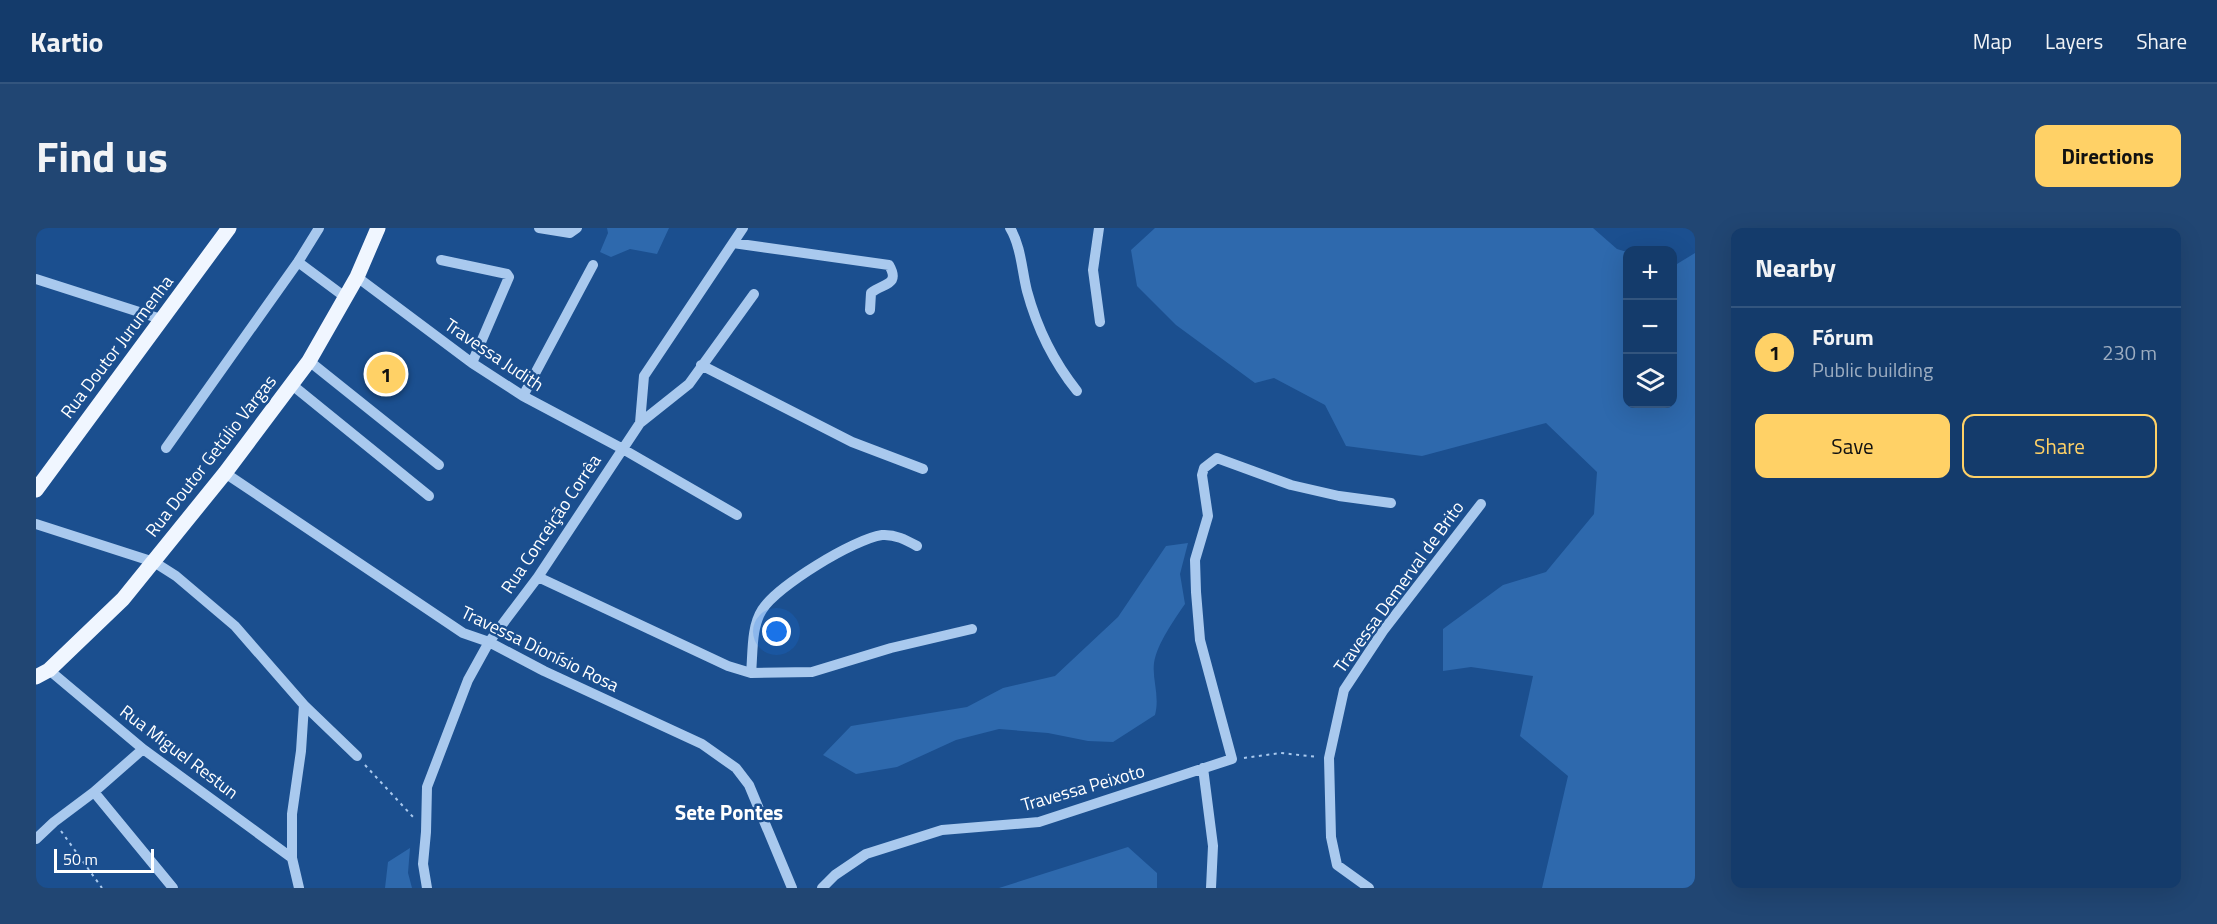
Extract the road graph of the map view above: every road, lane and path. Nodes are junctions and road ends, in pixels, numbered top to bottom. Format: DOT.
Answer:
graph roads {
  1 [pos="229,228"];
  2 [pos="320,228"];
  3 [pos="378,228"];
  4 [pos="539,228"];
  5 [pos="577,228"];
  6 [pos="743,228"];
  7 [pos="1010,228"];
  8 [pos="1099,228"];
  9 [pos="733,243"];
  10 [pos="441,260"];
  11 [pos="298,262"];
  12 [pos="593,265"];
  13 [pos="357,277"];
  14 [pos="36,279"];
  15 [pos="754,294"];
  16 [pos="345,297"];
  17 [pos="870,309"];
  18 [pos="160,319"];
  19 [pos="1100,322"];
  20 [pos="309,361"];
  21 [pos="472,363"];
  22 [pos="701,365"];
  23 [pos="291,384"];
  24 [pos="1077,391"];
  25 [pos="523,396"];
  26 [pos="640,423"];
  27 [pos="166,448"];
  28 [pos="621,448"];
  29 [pos="439,465"];
  30 [pos="923,469"];
  31 [pos="225,473"];
  32 [pos="36,490"];
  33 [pos="429,496"];
  34 [pos="1391,502"];
  35 [pos="1481,504"];
  36 [pos="737,515"];
  37 [pos="36,524"];
  38 [pos="917,546"];
  39 [pos="154,562"];
  40 [pos="538,577"];
  41 [pos="972,629"];
  42 [pos="489,642"];
  43 [pos="42,673"];
  44 [pos="751,673"];
  45 [pos="304,705"];
  46 [pos="143,748"];
  47 [pos="357,756"];
  48 [pos="1329,758"];
  49 [pos="1232,759"];
  50 [pos="1203,768"];
  51 [pos="94,792"];
  52 [pos="54,822"];
  53 [pos="426,831"];
  54 [pos="36,839"];
  55 [pos="292,858"];
  56 [pos="102,888"];
  57 [pos="173,888"];
  58 [pos="299,888"];
  59 [pos="427,888"];
  60 [pos="792,888"];
  61 [pos="822,888"];
  62 [pos="1211,888"];
  63 [pos="1369,888"];
  1 -- 18 [label="main road, Rua Doutor Jurumenha"];
  2 -- 11 [label="street"];
  3 -- 13 [label="main road, Rua Doutor Getúlio Vargas"];
  4 -- 5 [label="street"];
  6 -- 9 [label="street"];
  7 -- 24 [label="street"];
  8 -- 19 [label="street"];
  9 -- 17 [label="street"];
  9 -- 26 [label="street"];
  10 -- 21 [label="street"];
  11 -- 16 [label="street"];
  11 -- 27 [label="street"];
  12 -- 25 [label="street"];
  13 -- 16 [label="main road, Rua Doutor Getúlio Vargas"];
  13 -- 21 [label="street, Travessa Judith"];
  14 -- 18 [label="street"];
  15 -- 22 [label="street, Rua Conceição Corrêa"];
  16 -- 20 [label="main road, Rua Doutor Getúlio Vargas"];
  18 -- 32 [label="main road, Rua Doutor Jurumenha"];
  20 -- 23 [label="main road, Rua Doutor Getúlio Vargas"];
  20 -- 29 [label="street"];
  21 -- 25 [label="street, Travessa Judith"];
  22 -- 26 [label="street, Rua Conceição Corrêa"];
  22 -- 30 [label="street"];
  23 -- 31 [label="main road, Rua Doutor Getúlio Vargas"];
  23 -- 33 [label="street"];
  25 -- 28 [label="street, Travessa Judith"];
  26 -- 28 [label="street, Rua Conceição Corrêa"];
  28 -- 36 [label="street, Travessa Judith"];
  28 -- 40 [label="street, Rua Conceição Corrêa"];
  31 -- 39 [label="main road, Rua Doutor Getúlio Vargas"];
  31 -- 42 [label="street, Travessa Dionísio Rosa"];
  34 -- 49 [label="street"];
  35 -- 48 [label="street, Travessa Demerval de Brito"];
  37 -- 39 [label="street"];
  38 -- 44 [label="street"];
  39 -- 43 [label="main road, Rua Doutor Getúlio Vargas"];
  39 -- 45 [label="street"];
  40 -- 42 [label="street, Rua Conceição Corrêa"];
  40 -- 44 [label="street"];
  41 -- 44 [label="street"];
  42 -- 53 [label="street, Rua Conceição Corrêa"];
  42 -- 60 [label="street, Travessa Dionísio Rosa"];
  43 -- 46 [label="street, Rua Miguel Restun"];
  45 -- 47 [label="street"];
  45 -- 55 [label="street"];
  46 -- 51 [label="street"];
  46 -- 55 [label="street, Rua Miguel Restun"];
  47 -- 53 [label="path"];
  48 -- 49 [label="path"];
  48 -- 63 [label="street, Travessa Demerval de Brito"];
  49 -- 50 [label="street, Travessa Peixoto"];
  50 -- 61 [label="street, Travessa Peixoto"];
  50 -- 62 [label="street"];
  51 -- 52 [label="street"];
  51 -- 57 [label="street"];
  52 -- 54 [label="street"];
  52 -- 56 [label="path"];
  53 -- 59 [label="street, Rua Conceição Corrêa"];
  55 -- 58 [label="street"];
}
